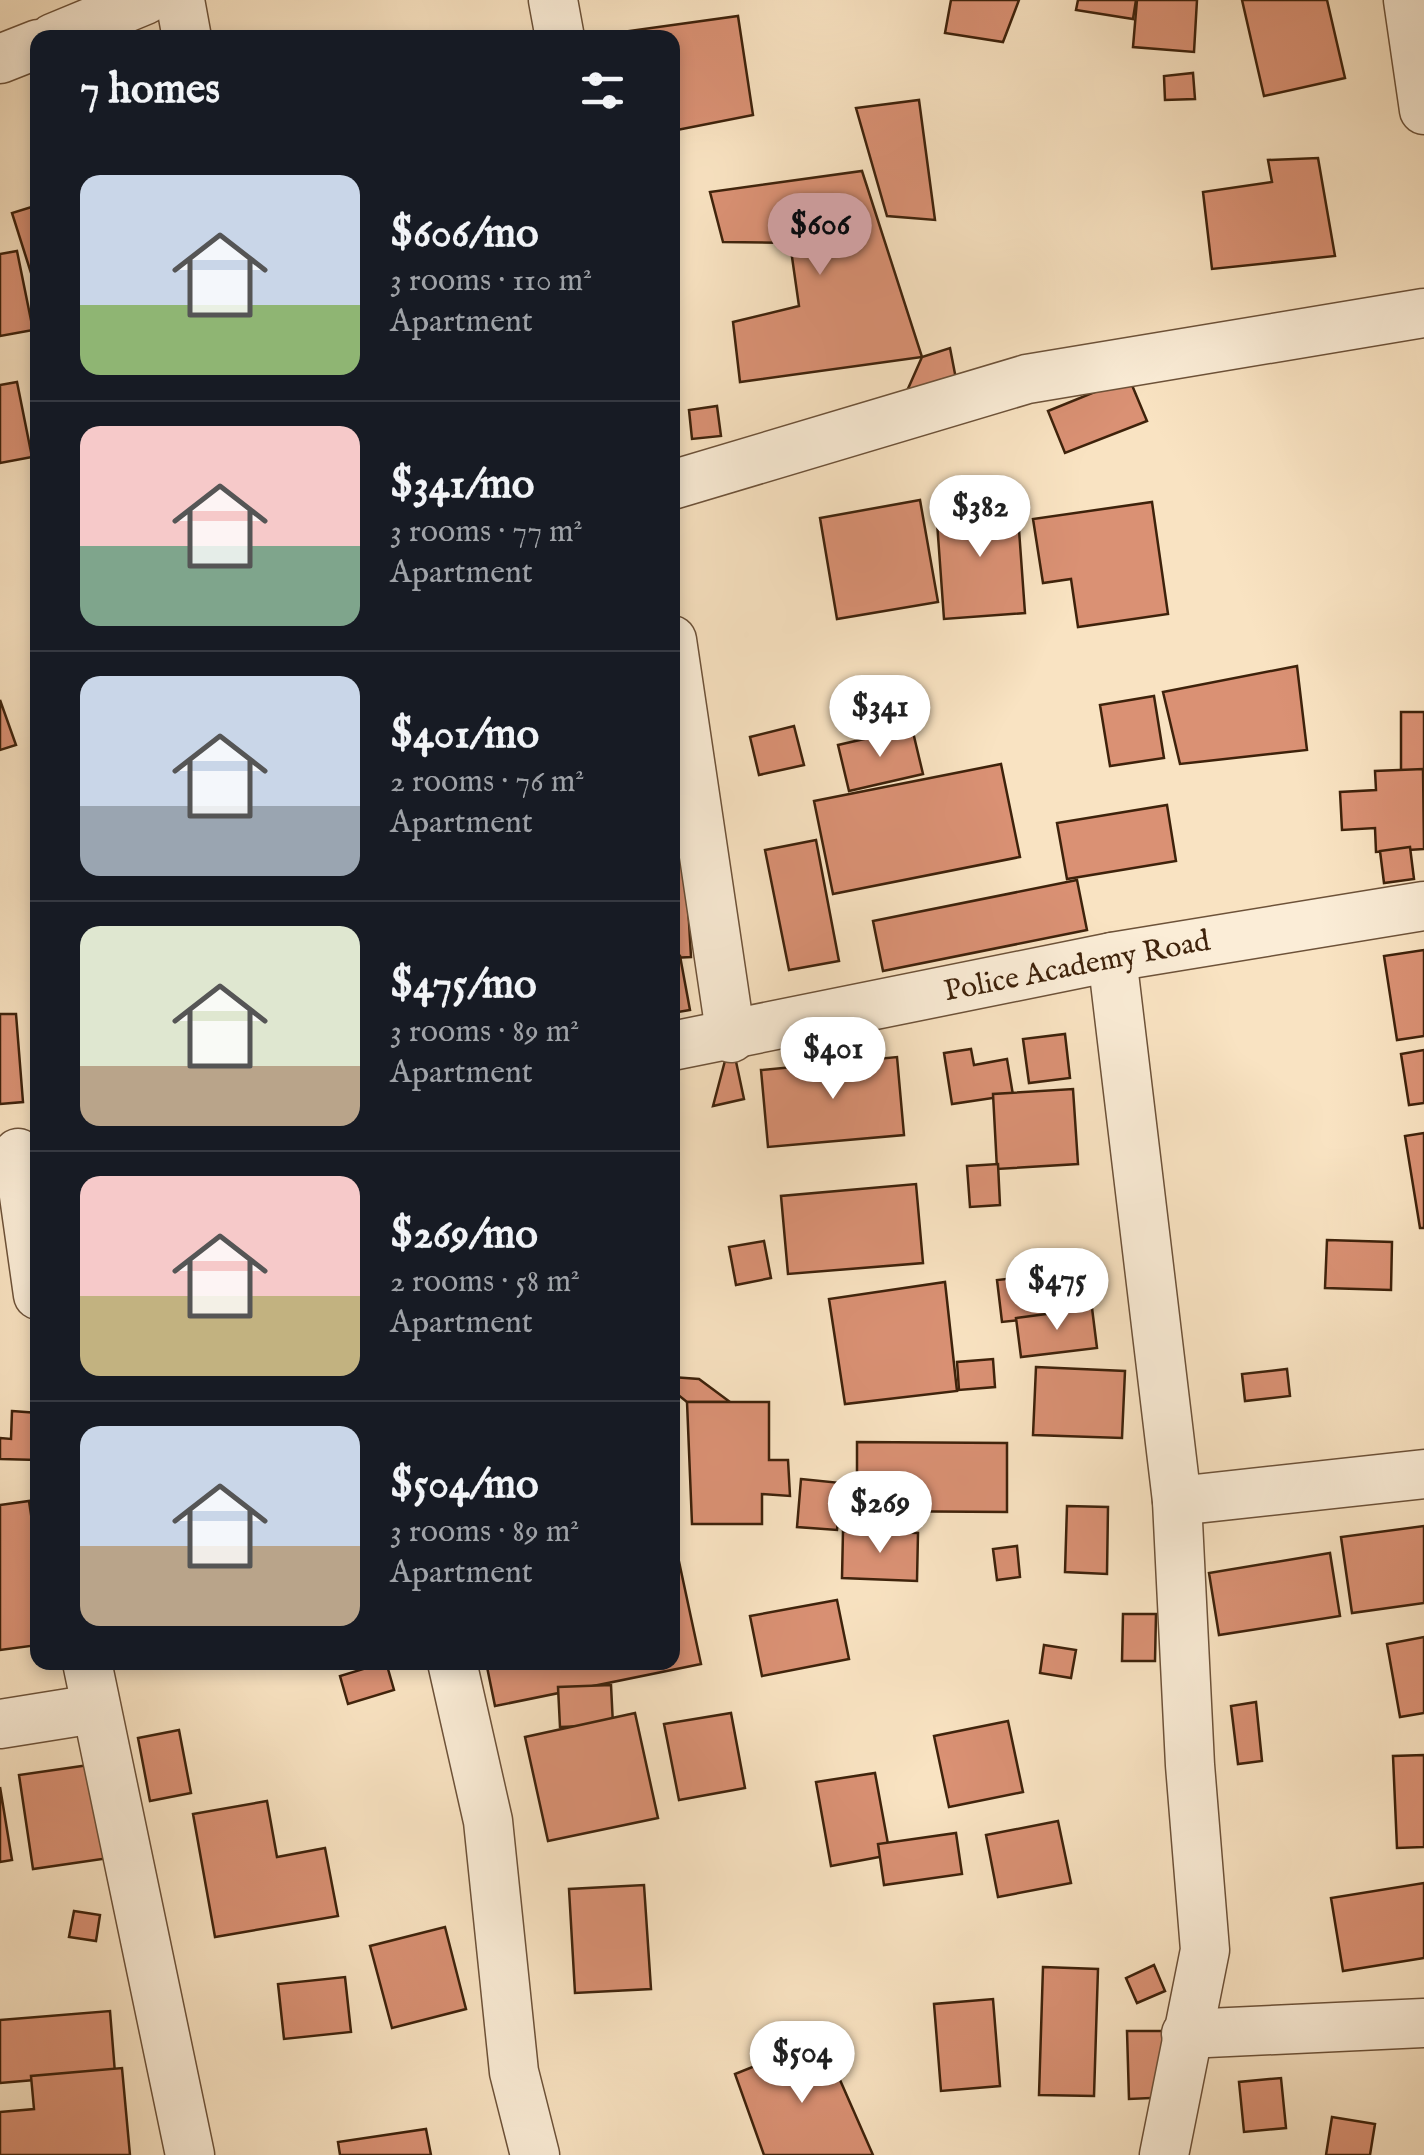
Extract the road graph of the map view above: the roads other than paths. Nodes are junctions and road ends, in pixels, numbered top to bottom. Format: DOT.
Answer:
graph roads {
  1 [pos="145,0"];
  2 [pos="180,0"];
  3 [pos="554,0"];
  4 [pos="1408,0"];
  5 [pos="72,30"];
  6 [pos="186,30"];
  7 [pos="559,30"];
  8 [pos="30,47"];
  9 [pos="0,59"];
  10 [pos="1424,110"];
  11 [pos="1424,314"];
  12 [pos="680,482"];
  13 [pos="680,694"];
  14 [pos="1424,906"];
  15 [pos="1112,957"];
  16 [pos="731,1038"];
  17 [pos="680,1045"];
  18 [pos="19,1153"];
  19 [pos="30,1235"];
  20 [pos="1424,1474"];
  21 [pos="1177,1501"];
  22 [pos="88,1670"];
  23 [pos="454,1670"];
  24 [pos="94,1709"];
  25 [pos="0,1724"];
  26 [pos="1424,2024"];
  27 [pos="1186,2034"];
  28 [pos="190,2155"];
  29 [pos="536,2155"];
  30 [pos="1164,2155"];
  1 -- 5 [label="street"];
  2 -- 6 [label="street"];
  3 -- 7 [label="street"];
  4 -- 10 [label="street"];
  8 -- 9 [label="street"];
  11 -- 12 [label="street"];
  13 -- 16 [label="street"];
  14 -- 15 [label="street, Police Academy Road"];
  15 -- 16 [label="street, Police Academy Road"];
  15 -- 21 [label="street"];
  16 -- 17 [label="street, Police Academy Road"];
  18 -- 19 [label="street"];
  20 -- 21 [label="street"];
  21 -- 27 [label="street"];
  22 -- 24 [label="street"];
  23 -- 29 [label="street"];
  24 -- 25 [label="street"];
  24 -- 28 [label="street"];
  26 -- 27 [label="street"];
  27 -- 30 [label="street"];
}
